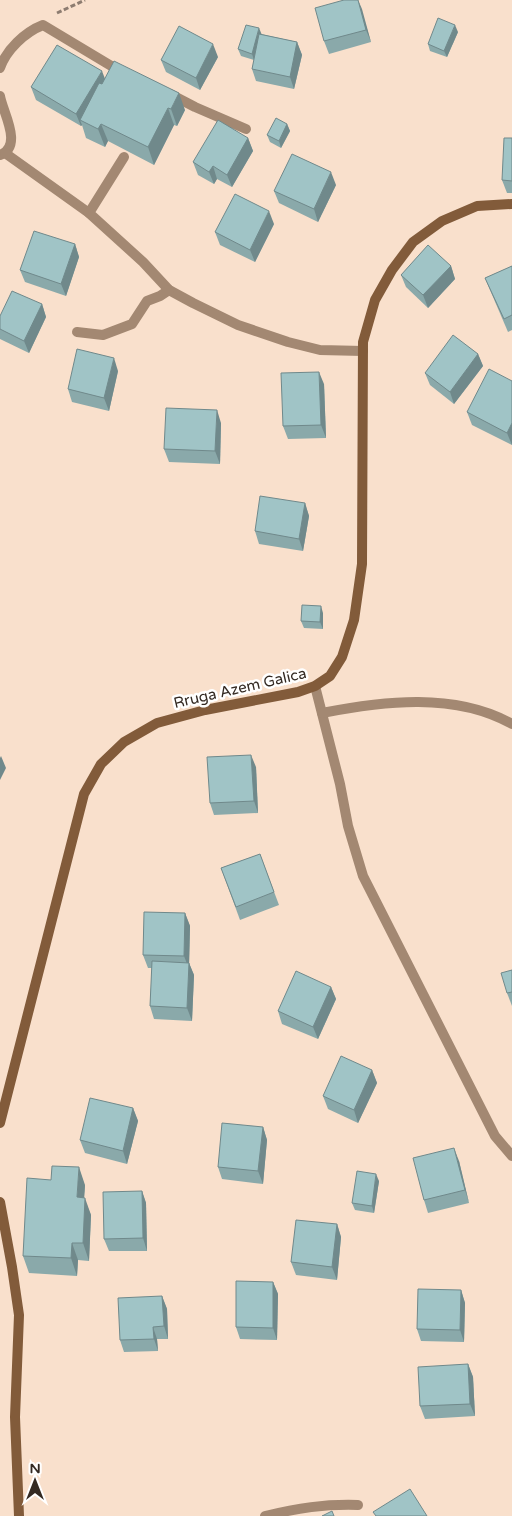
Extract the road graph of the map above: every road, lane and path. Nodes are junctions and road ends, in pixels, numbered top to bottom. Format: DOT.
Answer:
graph roads {
  1 [pos="85,0"];
  2 [pos="42,25"];
  3 [pos="0,68"];
  4 [pos="135,78"];
  5 [pos="161,89"];
  6 [pos="0,96"];
  7 [pos="246,129"];
  8 [pos="2,154"];
  9 [pos="124,156"];
  10 [pos="512,204"];
  11 [pos="89,213"];
  12 [pos="169,290"];
  13 [pos="77,332"];
  14 [pos="363,351"];
  15 [pos="315,686"];
  16 [pos="322,713"];
  17 [pos="512,724"];
  18 [pos="0,1123"];
  19 [pos="512,1156"];
  20 [pos="0,1202"];
  21 [pos="358,1505"];
  22 [pos="19,1516"];
  23 [pos="265,1516"];
  1 -- 2 [label="path"];
  2 -- 3 [label="street"];
  2 -- 4 [label="street"];
  5 -- 7 [label="street"];
  6 -- 8 [label="street"];
  8 -- 11 [label="street"];
  9 -- 11 [label="street"];
  10 -- 14 [label="street, Rruga Azem Galica"];
  11 -- 12 [label="street"];
  12 -- 13 [label="street"];
  12 -- 14 [label="street"];
  14 -- 15 [label="street, Rruga Azem Galica"];
  15 -- 16 [label="street"];
  15 -- 18 [label="street, Rruga Azem Galica"];
  16 -- 17 [label="street"];
  16 -- 19 [label="street"];
  20 -- 22 [label="street"];
  21 -- 23 [label="street"];
}
